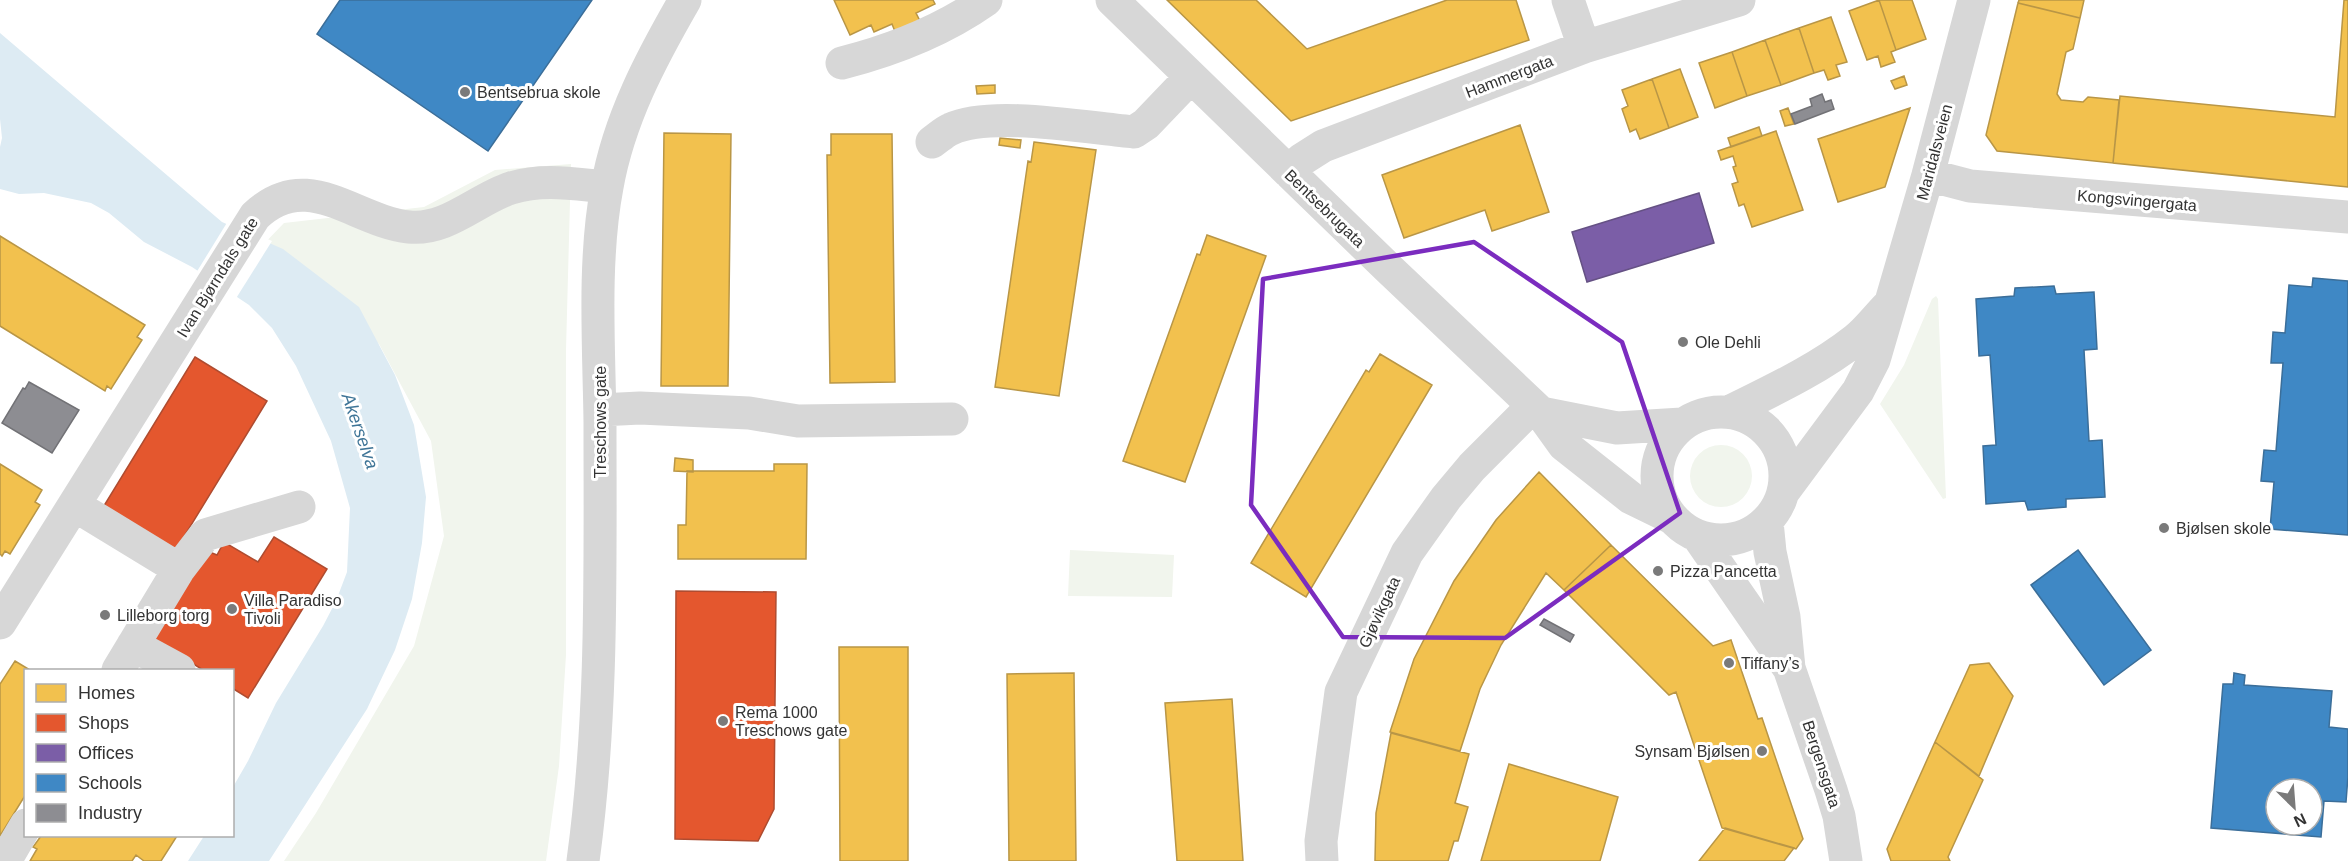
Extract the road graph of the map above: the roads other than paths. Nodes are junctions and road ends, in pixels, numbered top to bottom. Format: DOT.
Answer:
graph roads {
  1 [pos="685,0"];
  2 [pos="986,0"];
  3 [pos="1112,0"];
  4 [pos="1568,0"];
  5 [pos="1739,0"];
  6 [pos="1974,0"];
  7 [pos="1584,47"];
  8 [pos="842,63"];
  9 [pos="1191,76"];
  10 [pos="932,142"];
  11 [pos="1288,171"];
  12 [pos="1928,175"];
  13 [pos="606,187"];
  14 [pos="2348,217"];
  15 [pos="1891,303"];
  16 [pos="600,410"];
  17 [pos="1537,410"];
  18 [pos="1729,412"];
  19 [pos="952,419"];
  20 [pos="1682,424"];
  21 [pos="1784,491"];
  22 [pos="74,505"];
  23 [pos="299,507"];
  24 [pos="1671,519"];
  25 [pos="1767,522"];
  26 [pos="1700,538"];
  27 [pos="179,569"];
  28 [pos="0,623"];
  29 [pos="126,658"];
  30 [pos="1789,668"];
  31 [pos="175,669"];
  32 [pos="24,828"];
  33 [pos="5,861"];
  34 [pos="583,861"];
  35 [pos="1322,861"];
  36 [pos="1846,861"];
  1 -- 13 [label="street, Treschows gate"];
  2 -- 8 [label="street"];
  3 -- 9 [label="street, Bentsebrugata"];
  4 -- 7 [label="street"];
  5 -- 7 [label="street, Hammergata"];
  6 -- 12 [label="street, Maridalsveien"];
  7 -- 11 [label="street, Hammergata"];
  9 -- 10 [label="street"];
  9 -- 11 [label="street, Bentsebrugata"];
  11 -- 17 [label="street, Bentsebrugata"];
  12 -- 14 [label="street, Kongsvingergata"];
  12 -- 15 [label="street, Maridalsveien"];
  13 -- 16 [label="street, Treschows gate"];
  13 -- 22 [label="street, Ivan Bjørndals gate"];
  15 -- 18 [label="street, Maridalsveien"];
  15 -- 21 [label="street, Maridalsveien"];
  16 -- 19 [label="street"];
  16 -- 34 [label="street, Treschows gate"];
  17 -- 20 [label="street"];
  17 -- 24 [label="street, Bentsebrugata"];
  17 -- 35 [label="street, Gjøvikgata"];
  18 -- 20 [label="street"];
  18 -- 21 [label="street"];
  20 -- 24 [label="street"];
  21 -- 25 [label="street"];
  22 -- 27 [label="street"];
  22 -- 28 [label="street, Ivan Bjørndals gate"];
  23 -- 27 [label="street"];
  24 -- 26 [label="street"];
  25 -- 26 [label="street"];
  25 -- 30 [label="street, Bergensgata"];
  26 -- 30 [label="street, Bergensgata"];
  27 -- 29 [label="street"];
  29 -- 31 [label="street"];
  30 -- 36 [label="street, Bergensgata"];
  32 -- 33 [label="street"];
}
